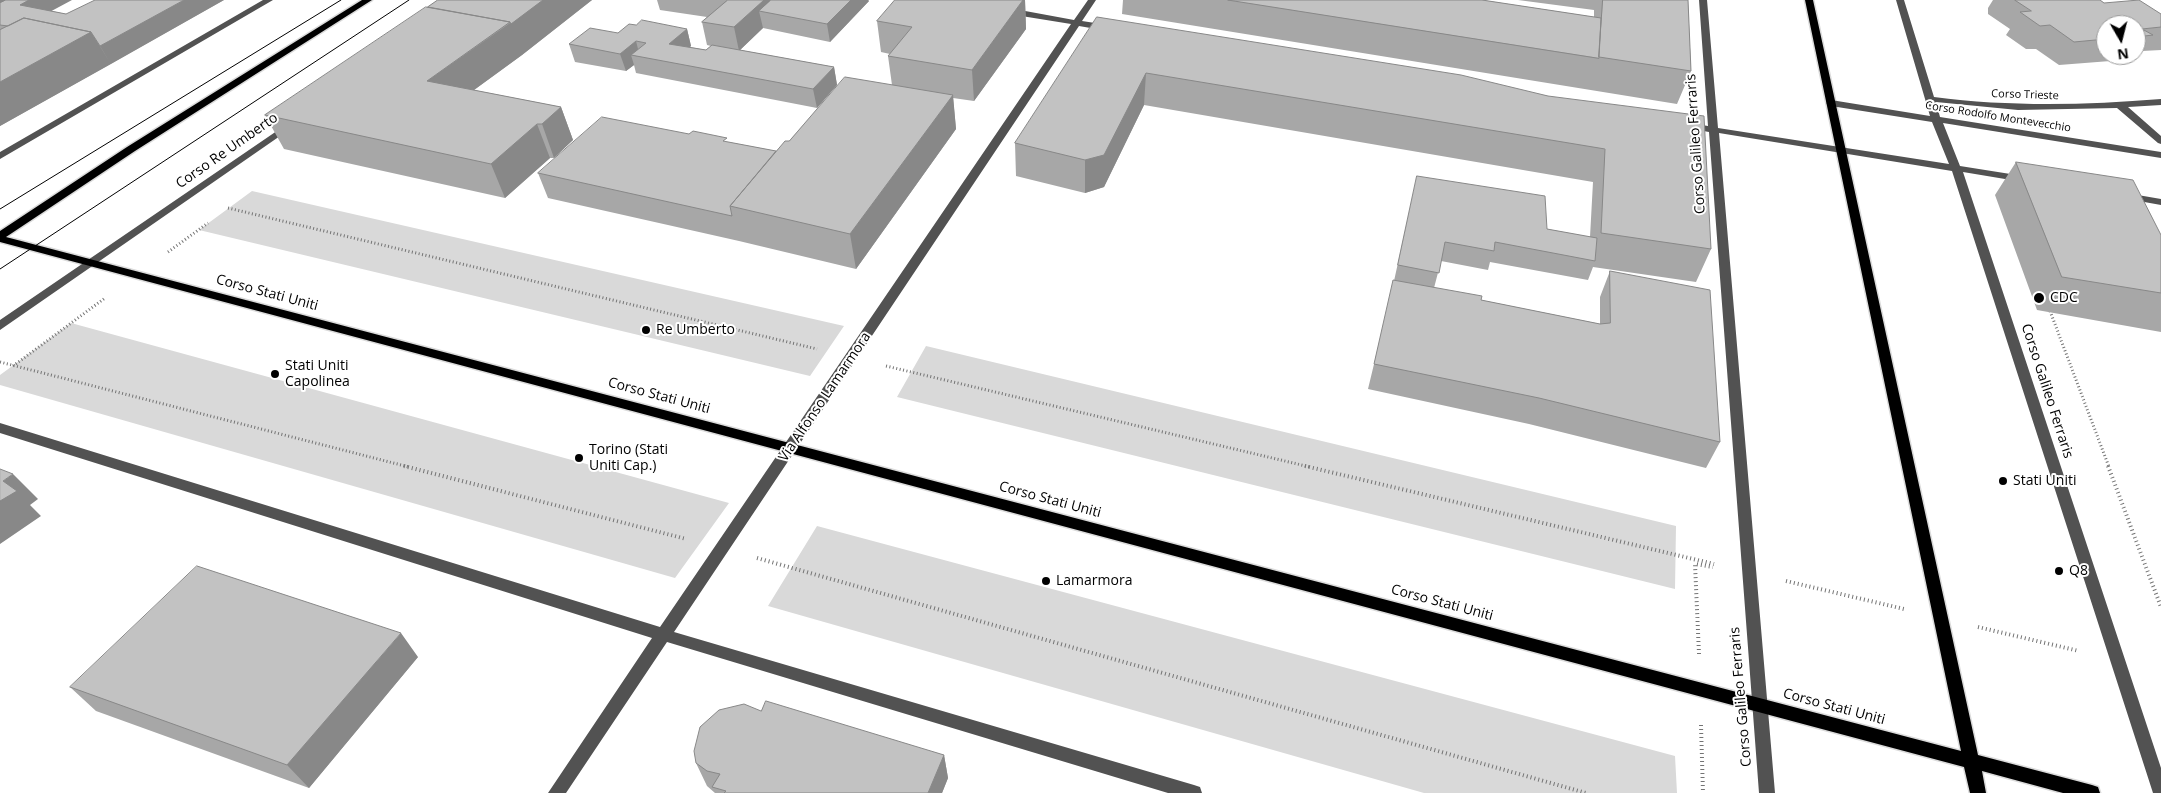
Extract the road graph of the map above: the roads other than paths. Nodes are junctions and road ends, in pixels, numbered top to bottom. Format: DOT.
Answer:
graph roads {
  1 [pos="269,0"];
  2 [pos="368,0"];
  3 [pos="1092,0"];
  4 [pos="1703,0"];
  5 [pos="1809,0"];
  6 [pos="1900,0"];
  7 [pos="998,9"];
  8 [pos="1076,22"];
  9 [pos="1122,30"];
  10 [pos="1931,99"];
  11 [pos="1831,102"];
  12 [pos="2161,102"];
  13 [pos="2119,105"];
  14 [pos="298,119"];
  15 [pos="1936,119"];
  16 [pos="1677,124"];
  17 [pos="1712,130"];
  18 [pos="2161,141"];
  19 [pos="1840,150"];
  20 [pos="2161,155"];
  21 [pos="0,156"];
  22 [pos="1956,168"];
  23 [pos="2037,181"];
  24 [pos="2113,194"];
  25 [pos="2161,202"];
  26 [pos="0,238"];
  27 [pos="90,264"];
  28 [pos="0,326"];
  29 [pos="0,428"];
  30 [pos="789,449"];
  31 [pos="664,635"];
  32 [pos="1759,705"];
  33 [pos="1971,761"];
  34 [pos="556,793"];
  35 [pos="1194,793"];
  36 [pos="1767,793"];
  37 [pos="1978,793"];
  38 [pos="2092,793"];
  39 [pos="2161,793"];
  1 -- 21 [label="street"];
  2 -- 26 [label="main road"];
  3 -- 8 [label="street, Via Alfonso Lamarmora"];
  4 -- 17 [label="street, Corso Galileo Ferraris"];
  5 -- 11 [label="main road"];
  6 -- 10 [label="street, Corso Galileo Ferraris"];
  7 -- 8 [label="street"];
  8 -- 9 [label="street"];
  8 -- 30 [label="street, Via Alfonso Lamarmora"];
  10 -- 13 [label="street, Corso Trieste"];
  10 -- 15 [label="street, Corso Galileo Ferraris"];
  11 -- 15 [label="street, Corso Rodolfo Montevecchio"];
  11 -- 19 [label="main road"];
  12 -- 13 [label="street, Corso Trieste"];
  13 -- 18 [label="street"];
  14 -- 27 [label="street, Corso Re Umberto"];
  15 -- 20 [label="street, Corso Rodolfo Montevecchio"];
  15 -- 22 [label="street, Corso Galileo Ferraris"];
  16 -- 17 [label="street"];
  17 -- 19 [label="street"];
  17 -- 32 [label="street, Corso Galileo Ferraris"];
  19 -- 22 [label="street"];
  19 -- 33 [label="main road"];
  22 -- 23 [label="street"];
  22 -- 39 [label="street, Corso Galileo Ferraris"];
  24 -- 25 [label="street"];
  26 -- 27 [label="main road, Corso Stati Uniti"];
  27 -- 28 [label="street, Corso Re Umberto"];
  27 -- 30 [label="main road, Corso Stati Uniti"];
  29 -- 31 [label="street"];
  30 -- 31 [label="street, Via Alfonso Lamarmora"];
  30 -- 32 [label="main road, Corso Stati Uniti"];
  31 -- 34 [label="street, Via Alfonso Lamarmora"];
  31 -- 35 [label="street"];
  32 -- 33 [label="main road, Corso Stati Uniti"];
  32 -- 36 [label="street, Corso Galileo Ferraris"];
  33 -- 37 [label="main road"];
  33 -- 38 [label="main road, Corso Stati Uniti"];
}
